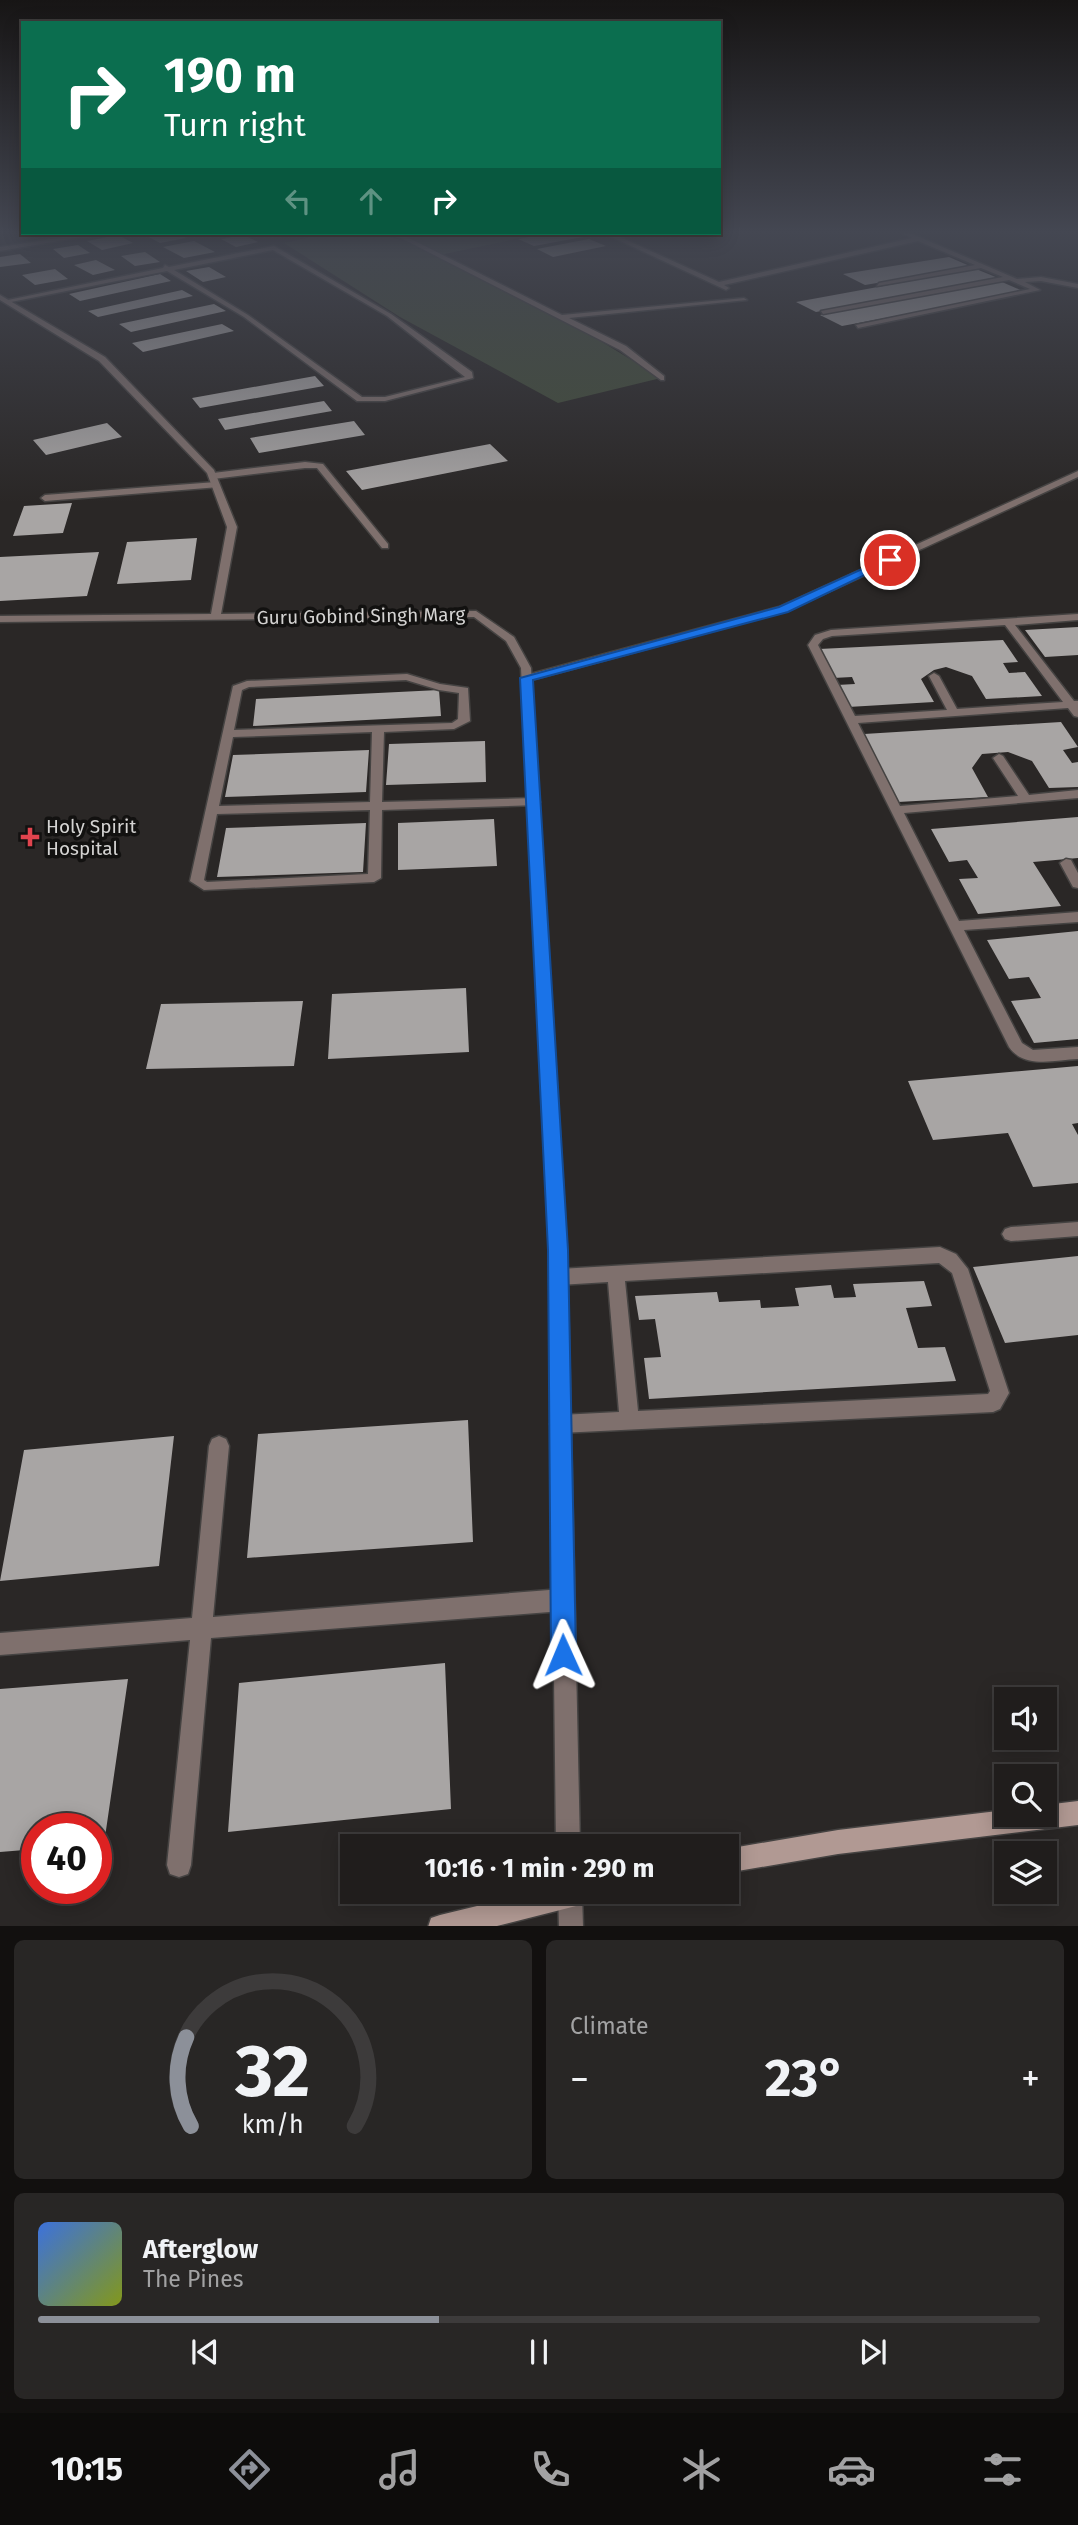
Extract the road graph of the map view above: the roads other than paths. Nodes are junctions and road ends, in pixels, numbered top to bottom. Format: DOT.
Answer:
graph roads {
  1 [pos="42,323"];
  2 [pos="255,323"];
  3 [pos="400,323"];
  4 [pos="573,323"];
  5 [pos="874,323"];
  6 [pos="858,326"];
  7 [pos="661,378"];
  8 [pos="1078,474"];
  9 [pos="214,480"];
  10 [pos="45,498"];
  11 [pos="385,546"];
  12 [pos="1078,617"];
  13 [pos="215,618"];
  14 [pos="0,619"];
  15 [pos="1008,622"];
  16 [pos="934,676"];
  17 [pos="527,678"];
  18 [pos="1076,707"];
  19 [pos="954,713"];
  20 [pos="850,720"];
  21 [pos="378,729"];
  22 [pos="227,734"];
  23 [pos="999,758"];
  24 [pos="1078,794"];
  25 [pos="1026,799"];
  26 [pos="534,802"];
  27 [pos="377,806"];
  28 [pos="212,810"];
  29 [pos="895,810"];
  30 [pos="1066,863"];
  31 [pos="1078,884"];
  32 [pos="1078,917"];
  33 [pos="955,926"];
  34 [pos="1078,1053"];
  35 [pos="1078,1229"];
  36 [pos="1011,1234"];
  37 [pos="616,1273"];
  38 [pos="559,1277"];
  39 [pos="629,1421"];
  40 [pos="560,1424"];
  41 [pos="219,1446"];
  42 [pos="562,1600"];
  43 [pos="201,1629"];
  44 [pos="0,1644"];
  45 [pos="1078,1813"];
  46 [pos="568,1834"];
  47 [pos="739,1859"];
  48 [pos="179,1865"];
  49 [pos="531,1904"];
  50 [pos="573,1904"];
  51 [pos="444,1926"];
  52 [pos="571,1926"];
  1 -- 9 [label="street"];
  2 -- 3 [label="street"];
  4 -- 7 [label="street"];
  5 -- 6 [label="street"];
  8 -- 17 [label="street"];
  9 -- 10 [label="street"];
  9 -- 11 [label="street"];
  9 -- 13 [label="street"];
  12 -- 15 [label="street"];
  13 -- 14 [label="street, Guru Gobind Singh Marg"];
  13 -- 17 [label="street, Guru Gobind Singh Marg"];
  15 -- 18 [label="street"];
  15 -- 20 [label="street"];
  16 -- 19 [label="street"];
  17 -- 26 [label="street, Guru Gobind Singh Marg"];
  18 -- 19 [label="street"];
  19 -- 20 [label="street"];
  20 -- 29 [label="street"];
  21 -- 22 [label="street"];
  21 -- 22 [label="street"];
  21 -- 27 [label="street"];
  22 -- 28 [label="street"];
  23 -- 25 [label="street"];
  24 -- 25 [label="street"];
  25 -- 29 [label="street"];
  26 -- 27 [label="street"];
  26 -- 38 [label="street, Guru Gobind Singh Marg"];
  27 -- 28 [label="street"];
  27 -- 28 [label="street"];
  29 -- 33 [label="street"];
  30 -- 31 [label="street"];
  32 -- 33 [label="street"];
  33 -- 34 [label="street"];
  35 -- 36 [label="street"];
  37 -- 38 [label="street"];
  37 -- 39 [label="street"];
  37 -- 39 [label="street"];
  38 -- 40 [label="street, Guru Gobind Singh Marg"];
  39 -- 40 [label="street"];
  40 -- 42 [label="street, Guru Gobind Singh Marg"];
  41 -- 43 [label="street"];
  42 -- 43 [label="street"];
  42 -- 46 [label="street, Guru Gobind Singh Marg"];
  43 -- 44 [label="street"];
  43 -- 48 [label="street"];
  45 -- 47 [label="main road"];
  49 -- 51 [label="main road"];
  50 -- 52 [label="street"];
}
